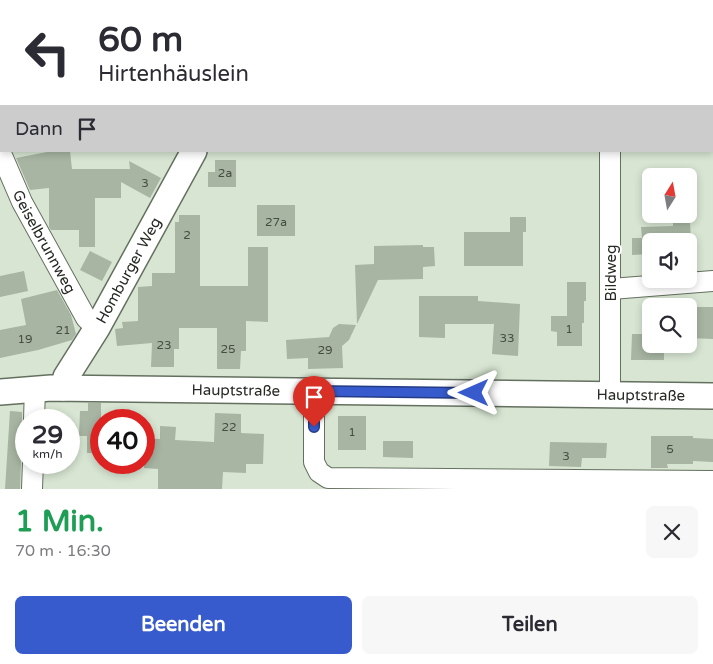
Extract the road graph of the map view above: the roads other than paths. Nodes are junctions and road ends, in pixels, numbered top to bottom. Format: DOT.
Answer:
graph roads {
  1 [pos="0,152"];
  2 [pos="193,152"];
  3 [pos="610,152"];
  4 [pos="713,281"];
  5 [pos="611,289"];
  6 [pos="97,328"];
  7 [pos="35,388"];
  8 [pos="63,388"];
  9 [pos="314,391"];
  10 [pos="0,392"];
  11 [pos="610,394"];
  12 [pos="713,396"];
  13 [pos="34,409"];
  14 [pos="33,474"];
  15 [pos="713,481"];
  16 [pos="32,489"];
  1 -- 6 [label="street, Geiselbrunnweg"];
  2 -- 6 [label="street, Homburger Weg"];
  3 -- 5 [label="street, Bildweg"];
  4 -- 5 [label="street"];
  5 -- 11 [label="street, Bildweg"];
  6 -- 8 [label="street, Homburger Weg"];
  7 -- 8 [label="street, Hauptstraße"];
  7 -- 10 [label="street, Hauptstraße"];
  7 -- 13 [label="street"];
  8 -- 9 [label="street, Hauptstraße"];
  9 -- 11 [label="street, Hauptstraße"];
  9 -- 15 [label="street"];
  11 -- 12 [label="street, Hauptstraße"];
  14 -- 16 [label="street"];
}
